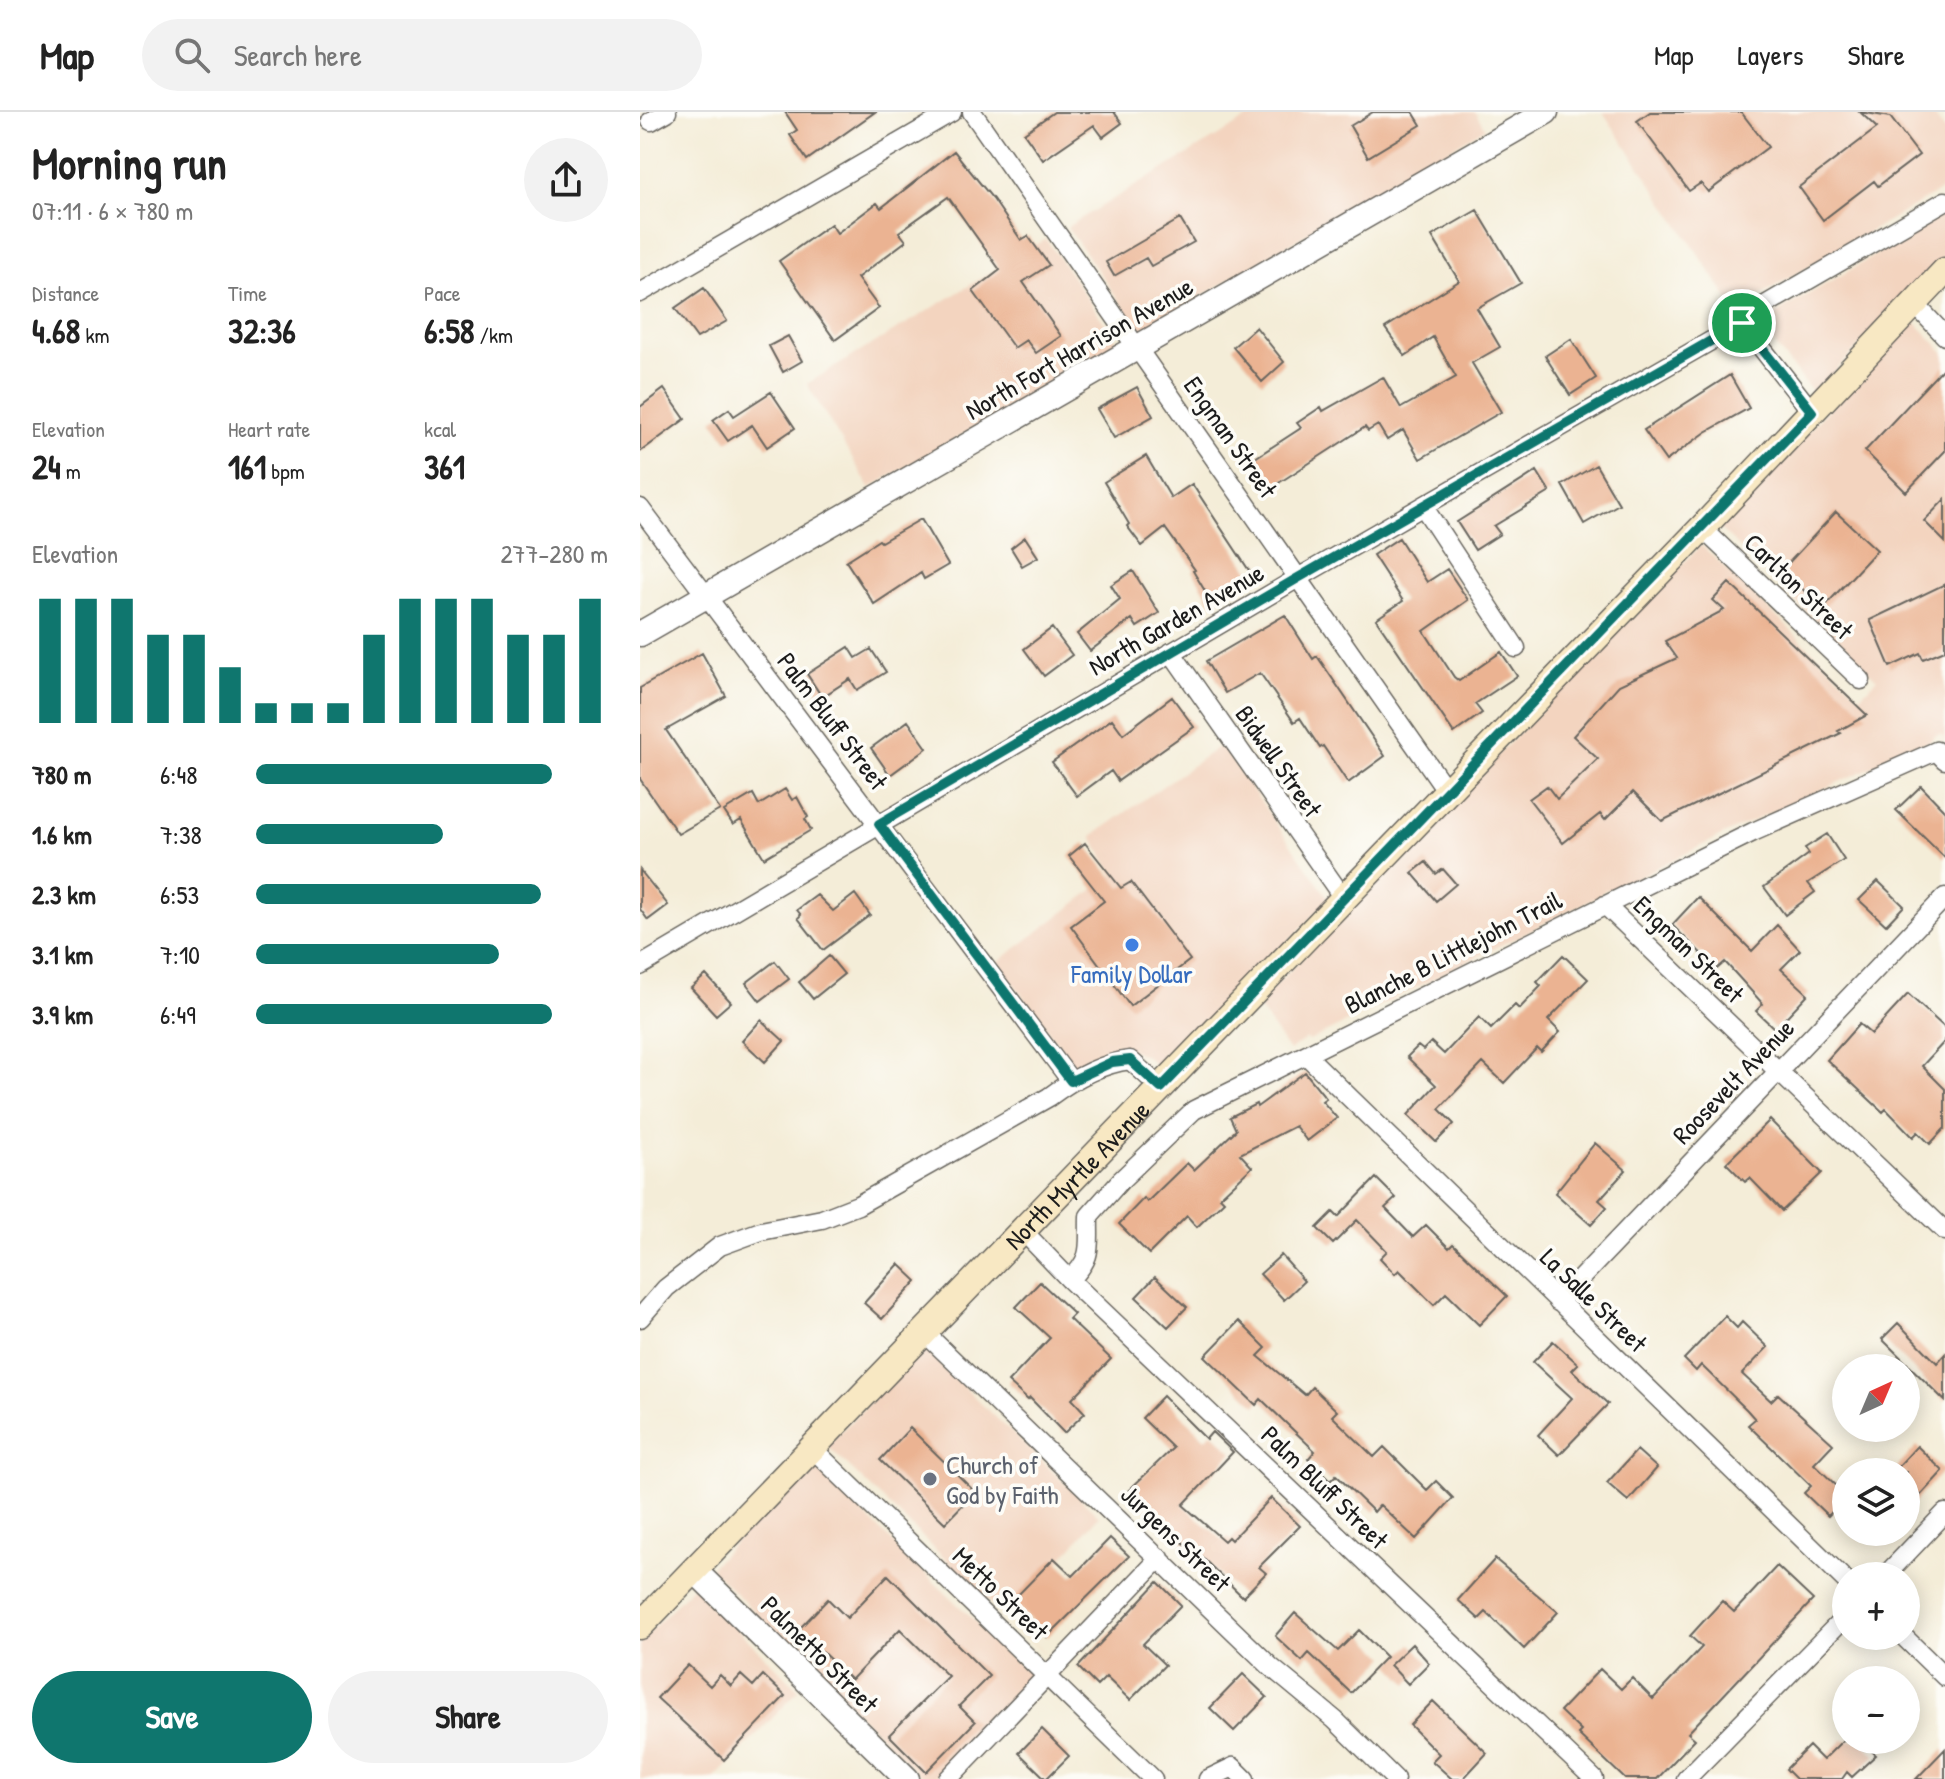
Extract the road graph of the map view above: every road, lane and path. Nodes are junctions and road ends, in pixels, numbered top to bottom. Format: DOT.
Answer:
graph roads {
  1 [pos="952,112"];
  2 [pos="972,112"];
  3 [pos="1546,112"];
  4 [pos="1945,201"];
  5 [pos="1945,271"];
  6 [pos="640,293"];
  7 [pos="1914,303"];
  8 [pos="1742,323"];
  9 [pos="1945,336"];
  10 [pos="1137,347"];
  11 [pos="1812,412"];
  12 [pos="1423,506"];
  13 [pos="640,508"];
  14 [pos="1702,528"];
  15 [pos="1298,578"];
  16 [pos="706,596"];
  17 [pos="640,634"];
  18 [pos="1516,648"];
  19 [pos="1171,652"];
  20 [pos="1861,680"];
  21 [pos="1940,755"];
  22 [pos="1447,791"];
  23 [pos="879,824"];
  24 [pos="1945,897"];
  25 [pos="1344,899"];
  26 [pos="1605,905"];
  27 [pos="640,966"];
  28 [pos="1306,1055"];
  29 [pos="1779,1071"];
  30 [pos="1071,1081"];
  31 [pos="1161,1088"];
  32 [pos="1023,1231"];
  33 [pos="1945,1231"];
  34 [pos="1070,1280"];
  35 [pos="1558,1302"];
  36 [pos="640,1318"];
  37 [pos="923,1331"];
  38 [pos="811,1447"];
  39 [pos="1945,1513"];
  40 [pos="1160,1558"];
  41 [pos="1898,1562"];
  42 [pos="1832,1567"];
  43 [pos="694,1570"];
  44 [pos="640,1626"];
  45 [pos="1832,1630"];
  46 [pos="1917,1650"];
  47 [pos="1049,1675"];
  48 [pos="1945,1677"];
  49 [pos="907,1779"];
  50 [pos="948,1779"];
  51 [pos="1153,1779"];
  52 [pos="1208,1779"];
  53 [pos="1245,1779"];
  54 [pos="1395,1779"];
  55 [pos="1594,1779"];
  56 [pos="1686,1779"];
  1 -- 6 [label="street"];
  2 -- 10 [label="street, Engman Street"];
  3 -- 10 [label="street, North Fort Harrison Avenue"];
  4 -- 8 [label="street, North Garden Avenue"];
  5 -- 7 [label="main road, North Myrtle Avenue"];
  7 -- 9 [label="street"];
  7 -- 11 [label="main road, North Myrtle Avenue"];
  8 -- 11 [label="street"];
  8 -- 12 [label="street, North Garden Avenue"];
  10 -- 15 [label="street, Engman Street"];
  10 -- 16 [label="street, North Fort Harrison Avenue"];
  11 -- 14 [label="main road, North Myrtle Avenue"];
  12 -- 15 [label="street, North Garden Avenue"];
  12 -- 18 [label="street"];
  13 -- 16 [label="street, Palm Bluff Street"];
  14 -- 20 [label="street, Carlton Street"];
  14 -- 22 [label="main road, North Myrtle Avenue"];
  15 -- 19 [label="street, North Garden Avenue"];
  15 -- 22 [label="street, Engman Street"];
  16 -- 17 [label="street, North Fort Harrison Avenue"];
  16 -- 23 [label="street, Palm Bluff Street"];
  19 -- 23 [label="street, North Garden Avenue"];
  19 -- 25 [label="street, Bidwell Street"];
  21 -- 26 [label="street, Blanche B Littlejohn Trail"];
  22 -- 25 [label="main road, North Myrtle Avenue"];
  23 -- 27 [label="street, North Garden Avenue"];
  23 -- 30 [label="street, Palm Bluff Street"];
  24 -- 29 [label="street, Roosevelt Avenue"];
  25 -- 31 [label="main road, North Myrtle Avenue"];
  26 -- 28 [label="street, Blanche B Littlejohn Trail"];
  26 -- 29 [label="street, Engman Street"];
  28 -- 34 [label="street, Blanche B Littlejohn Trail"];
  28 -- 35 [label="street, La Salle Street"];
  29 -- 33 [label="street, Engman Street"];
  29 -- 35 [label="street, Roosevelt Avenue"];
  30 -- 31 [label="street"];
  30 -- 36 [label="street"];
  31 -- 32 [label="main road, North Myrtle Avenue"];
  32 -- 34 [label="street, Palm Bluff Street"];
  32 -- 37 [label="main road, North Myrtle Avenue"];
  34 -- 55 [label="street, Palm Bluff Street"];
  35 -- 42 [label="street, La Salle Street"];
  37 -- 38 [label="main road, North Myrtle Avenue"];
  37 -- 40 [label="street, Jurgens Street"];
  38 -- 43 [label="main road, North Myrtle Avenue"];
  38 -- 47 [label="street, Metto Street"];
  39 -- 41 [label="street"];
  40 -- 47 [label="street"];
  40 -- 54 [label="street, Jurgens Street"];
  43 -- 44 [label="main road, North Myrtle Avenue"];
  43 -- 49 [label="street, Palmetto Street"];
  45 -- 56 [label="street"];
  46 -- 48 [label="street"];
  47 -- 50 [label="street"];
  47 -- 51 [label="street, Metto Street"];
  52 -- 53 [label="street"];
}
